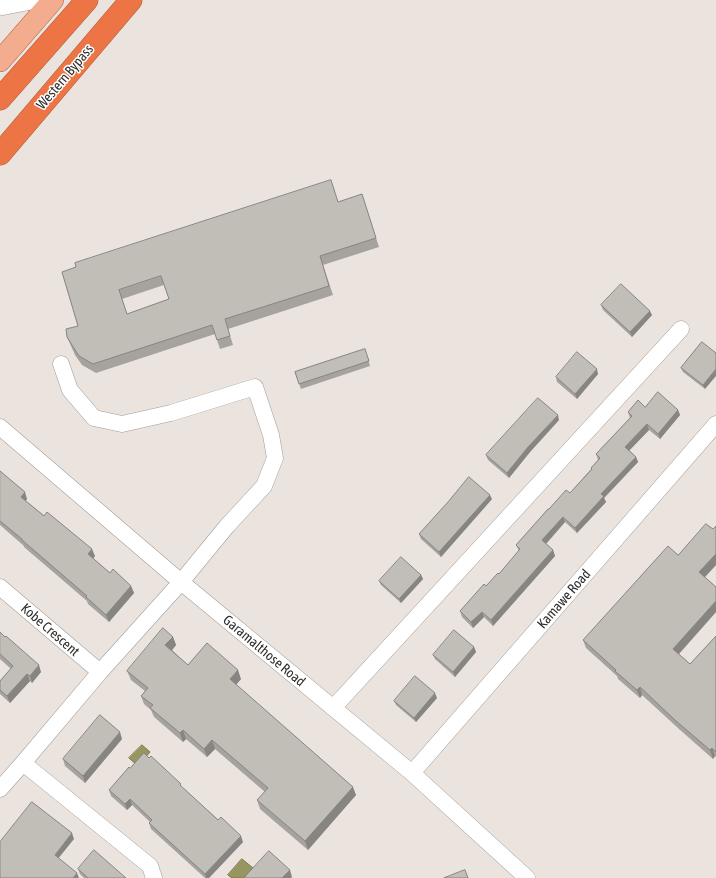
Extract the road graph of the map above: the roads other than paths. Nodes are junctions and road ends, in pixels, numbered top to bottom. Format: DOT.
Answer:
graph roads {
  1 [pos="39,0"];
  2 [pos="53,0"];
  3 [pos="87,0"];
  4 [pos="131,0"];
  5 [pos="0,5"];
  6 [pos="0,61"];
  7 [pos="0,99"];
  8 [pos="0,154"];
  9 [pos="681,329"];
  10 [pos="61,364"];
  11 [pos="716,424"];
  12 [pos="0,427"];
  13 [pos="181,582"];
  14 [pos="0,587"];
  15 [pos="100,672"];
  16 [pos="333,708"];
  17 [pos="24,763"];
  18 [pos="412,774"];
  19 [pos="0,789"];
  20 [pos="154,878"];
  21 [pos="527,878"];
  1 -- 5 [label="street"];
  2 -- 6 [label="main road"];
  3 -- 7 [label="highway"];
  4 -- 8 [label="highway, Western Bypass"];
  9 -- 16 [label="street"];
  10 -- 13 [label="street"];
  11 -- 18 [label="street, Kamawe Road"];
  12 -- 13 [label="street, Garamalthose Road"];
  13 -- 15 [label="street"];
  13 -- 16 [label="street, Garamalthose Road"];
  14 -- 15 [label="street, Kobe Crescent"];
  15 -- 17 [label="street"];
  16 -- 18 [label="street, Garamalthose Road"];
  17 -- 19 [label="street"];
  17 -- 20 [label="street"];
  18 -- 21 [label="street, Garamalthose Road"];
}
